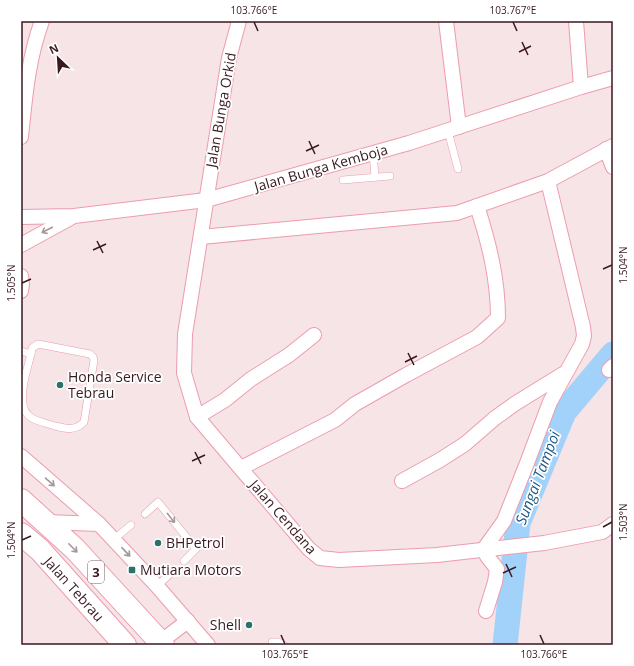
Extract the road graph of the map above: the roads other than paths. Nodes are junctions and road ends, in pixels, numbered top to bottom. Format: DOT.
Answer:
graph roads {
  1 [pos="42,21"];
  2 [pos="240,21"];
  3 [pos="446,21"];
  4 [pos="576,21"];
  5 [pos="613,78"];
  6 [pos="581,87"];
  7 [pos="453,129"];
  8 [pos="21,137"];
  9 [pos="610,148"];
  10 [pos="373,153"];
  11 [pos="613,167"];
  12 [pos="458,169"];
  13 [pos="390,176"];
  14 [pos="375,177"];
  15 [pos="343,180"];
  16 [pos="548,181"];
  17 [pos="206,200"];
  18 [pos="477,206"];
  19 [pos="74,216"];
  20 [pos="21,217"];
  21 [pos="201,237"];
  22 [pos="21,245"];
  23 [pos="21,276"];
  24 [pos="21,291"];
  25 [pos="314,335"];
  26 [pos="21,351"];
  27 [pos="31,354"];
  28 [pos="565,373"];
  29 [pos="196,417"];
  30 [pos="21,456"];
  31 [pos="241,468"];
  32 [pos="402,481"];
  33 [pos="21,500"];
  34 [pos="145,514"];
  35 [pos="46,522"];
  36 [pos="99,524"];
  37 [pos="613,524"];
  38 [pos="131,525"];
  39 [pos="21,534"];
  40 [pos="114,539"];
  41 [pos="489,549"];
  42 [pos="184,561"];
  43 [pos="171,573"];
  44 [pos="157,586"];
  45 [pos="486,611"];
  46 [pos="188,621"];
  47 [pos="272,642"];
  48 [pos="162,643"];
  49 [pos="125,645"];
  50 [pos="208,645"];
  51 [pos="284,645"];
  1 -- 8 [label="street"];
  2 -- 17 [label="street, Jalan Bunga Orkid"];
  3 -- 7 [label="street"];
  4 -- 6 [label="street"];
  5 -- 6 [label="street, Jalan Bunga Kemboja"];
  6 -- 7 [label="street, Jalan Bunga Kemboja"];
  7 -- 10 [label="street, Jalan Bunga Kemboja"];
  7 -- 12 [label="lane"];
  9 -- 11 [label="street"];
  9 -- 16 [label="street"];
  10 -- 14 [label="lane"];
  10 -- 17 [label="street, Jalan Bunga Kemboja"];
  13 -- 14 [label="lane"];
  14 -- 15 [label="lane"];
  16 -- 18 [label="street"];
  16 -- 28 [label="street"];
  17 -- 19 [label="street, Jalan Bunga Kemboja"];
  17 -- 21 [label="street, Jalan Cendana"];
  18 -- 21 [label="street"];
  18 -- 31 [label="street"];
  19 -- 20 [label="street, Jalan Bunga Kemboja"];
  19 -- 22 [label="street, one-way"];
  21 -- 29 [label="street, Jalan Cendana"];
  23 -- 24 [label="street"];
  25 -- 29 [label="street"];
  26 -- 27 [label="lane"];
  27 -- 27 [label="lane"];
  28 -- 32 [label="street"];
  28 -- 41 [label="street"];
  29 -- 31 [label="street, Jalan Cendana"];
  30 -- 36 [label="street, one-way"];
  31 -- 41 [label="street, Jalan Cendana"];
  33 -- 35 [label="highway, Jalan Tebrau / 3"];
  34 -- 42 [label="lane, one-way"];
  35 -- 36 [label="street"];
  35 -- 48 [label="highway, Jalan Tebrau / 3, one-way"];
  36 -- 40 [label="street"];
  37 -- 41 [label="street, Jalan Cendana"];
  38 -- 40 [label="lane"];
  39 -- 49 [label="highway, Jalan Tebrau / 3"];
  40 -- 44 [label="street, one-way"];
  41 -- 45 [label="street"];
  43 -- 44 [label="lane"];
  44 -- 46 [label="street"];
  46 -- 48 [label="street"];
  46 -- 50 [label="street"];
  47 -- 51 [label="lane"];
}
